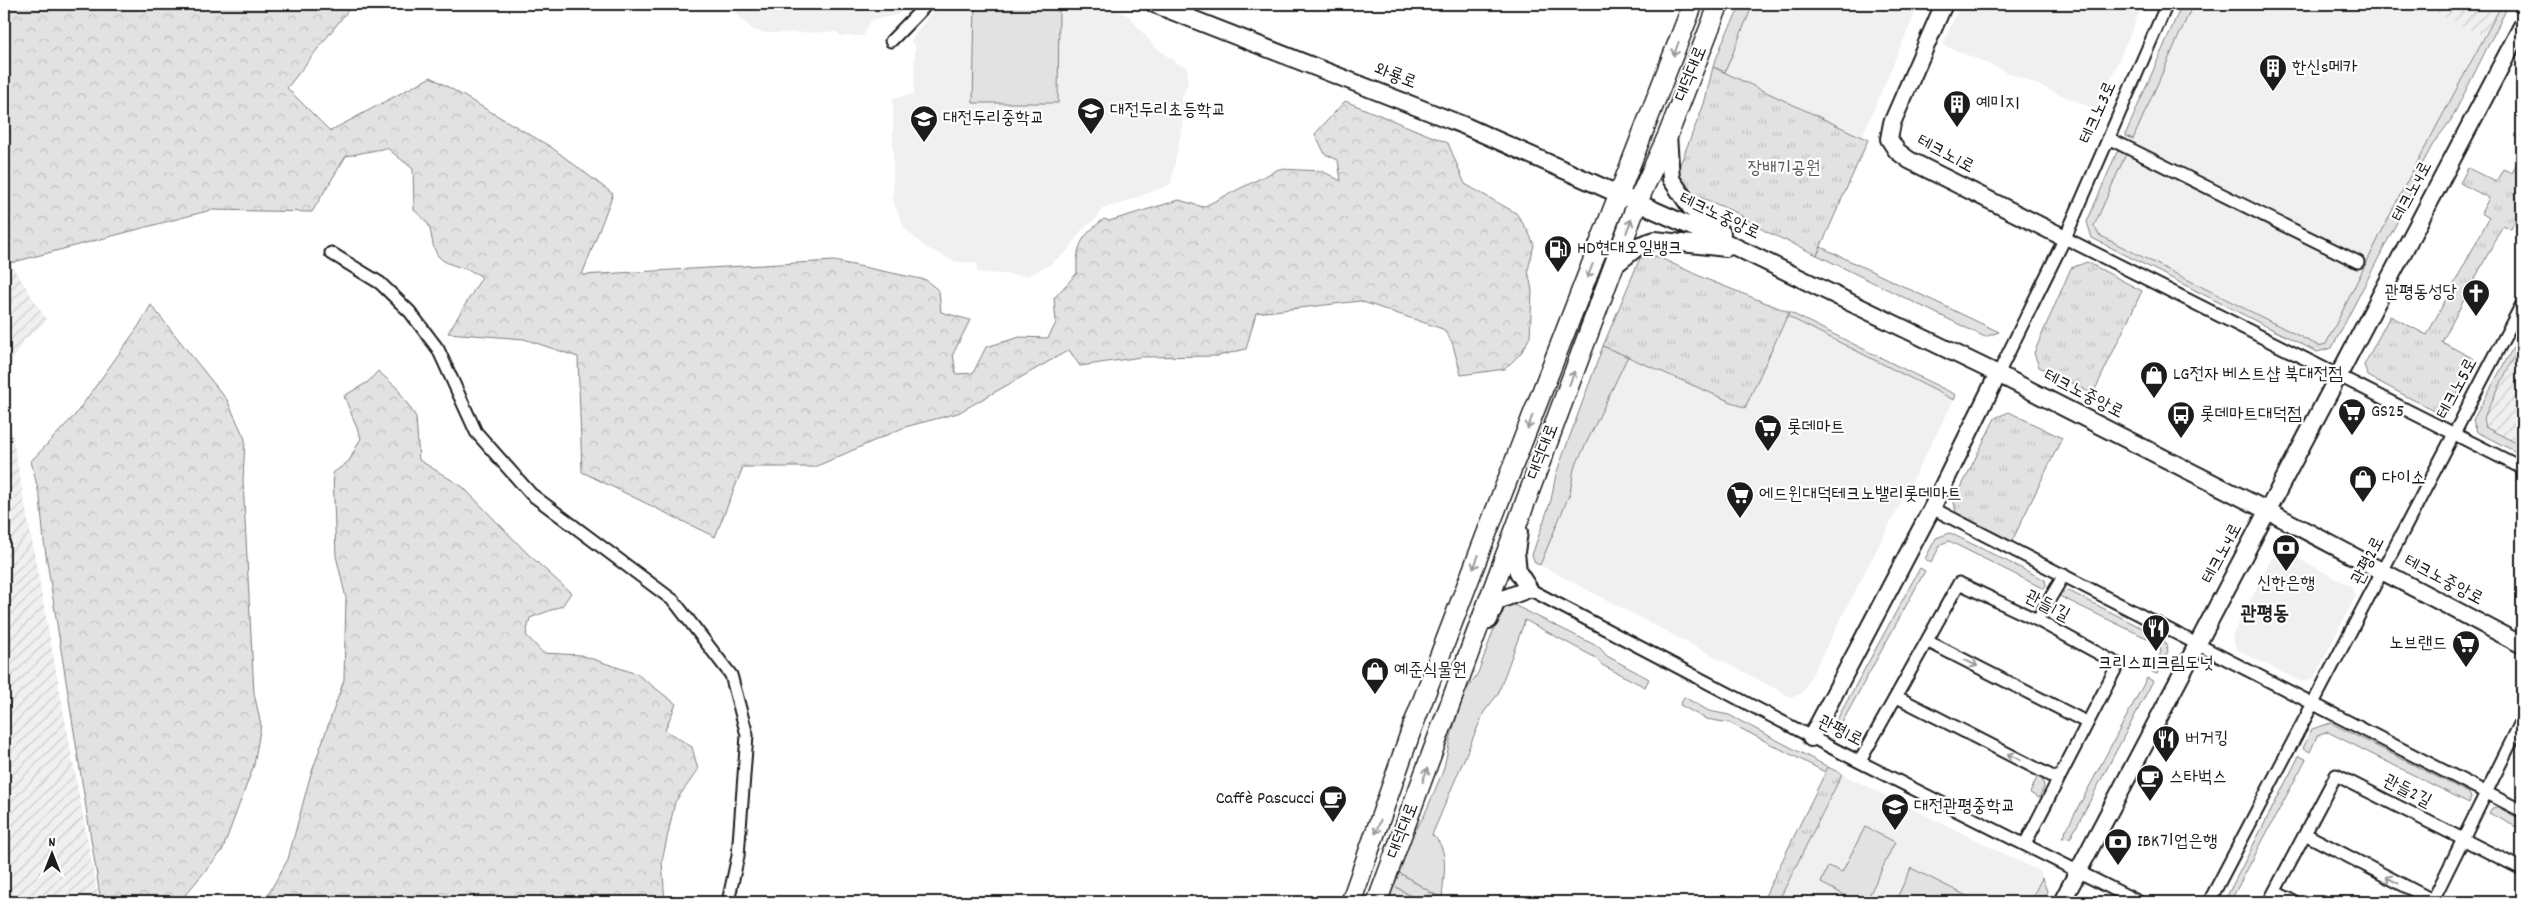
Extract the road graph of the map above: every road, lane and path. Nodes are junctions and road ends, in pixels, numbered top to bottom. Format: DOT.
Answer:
graph roads {
  1 [pos="927,4"];
  2 [pos="1693,4"];
  3 [pos="1719,4"];
  4 [pos="1944,4"];
  5 [pos="2167,4"];
  6 [pos="1161,5"];
  7 [pos="2522,26"];
  8 [pos="891,40"];
  9 [pos="1668,135"];
  10 [pos="2108,138"];
  11 [pos="1620,193"];
  12 [pos="1638,201"];
  13 [pos="2065,238"];
  14 [pos="1743,250"];
  15 [pos="332,254"];
  16 [pos="2358,262"];
  17 [pos="1614,266"];
  18 [pos="2522,304"];
  19 [pos="2518,321"];
  20 [pos="1998,374"];
  21 [pos="2338,376"];
  22 [pos="2453,434"];
  23 [pos="2522,468"];
  24 [pos="1932,508"];
  25 [pos="2268,511"];
  26 [pos="1518,522"];
  27 [pos="2382,572"];
  28 [pos="2064,575"];
  29 [pos="1529,588"];
  30 [pos="2037,620"];
  31 [pos="1927,641"];
  32 [pos="2198,644"];
  33 [pos="2522,646"];
  34 [pos="1472,647"];
  35 [pos="1897,697"];
  36 [pos="2314,702"];
  37 [pos="2522,720"];
  38 [pos="2086,722"];
  39 [pos="1411,731"];
  40 [pos="1811,738"];
  41 [pos="1860,761"];
  42 [pos="2057,779"];
  43 [pos="2486,794"];
  44 [pos="2522,811"];
  45 [pos="1411,812"];
  46 [pos="2305,834"];
  47 [pos="2464,841"];
  48 [pos="2025,844"];
  49 [pos="2522,870"];
  50 [pos="2078,872"];
  51 [pos="2272,897"];
  52 [pos="728,902"];
  53 [pos="1351,902"];
  54 [pos="1377,902"];
  55 [pos="2062,902"];
  56 [pos="2139,902"];
  57 [pos="2209,902"];
  58 [pos="2295,902"];
  59 [pos="2433,902"];
  1 -- 8 [label="street"];
  2 -- 11 [label="main road, 대덕대로, one-way"];
  3 -- 9 [label="main road, 대덕대로"];
  4 -- 13 [label="main road, 테크노1로"];
  5 -- 10 [label="street, 테크노3로"];
  6 -- 11 [label="main road, 와룡로"];
  7 -- 21 [label="main road, 테크노4로"];
  9 -- 12 [label="main road, 대덕대로"];
  9 -- 14 [label="main road"];
  10 -- 13 [label="street, 테크노3로"];
  10 -- 16 [label="street"];
  11 -- 12 [label="main road, 테크노중앙로"];
  11 -- 39 [label="main road, 대덕대로, one-way"];
  12 -- 14 [label="main road, 테크노중앙로"];
  17 -- 12 [label="main road, 대덕대로, one-way"];
  13 -- 20 [label="street, 테크노3로"];
  13 -- 21 [label="street"];
  14 -- 17 [label="main road"];
  14 -- 20 [label="main road, 테크노중앙로"];
  15 -- 52 [label="street"];
  26 -- 17 [label="main road, 대덕대로, one-way"];
  18 -- 19 [label="street, 테크노5로"];
  19 -- 22 [label="street, 테크노5로"];
  20 -- 24 [label="main road"];
  20 -- 25 [label="main road, 테크노중앙로"];
  21 -- 22 [label="street"];
  21 -- 25 [label="main road, 테크노4로"];
  22 -- 23 [label="street, 테크노5로"];
  22 -- 27 [label="street, 관평2로"];
  24 -- 28 [label="street"];
  24 -- 40 [label="main road"];
  25 -- 27 [label="main road, 테크노중앙로"];
  25 -- 32 [label="main road, 테크노4로"];
  26 -- 29 [label="main road"];
  26 -- 34 [label="main road, 대덕대로"];
  27 -- 33 [label="main road, 테크노중앙로"];
  27 -- 36 [label="street, 관평2로"];
  28 -- 30 [label="street"];
  28 -- 32 [label="street"];
  29 -- 34 [label="main road"];
  29 -- 40 [label="street, 관평1로"];
  30 -- 31 [label="street, 관들1길"];
  30 -- 38 [label="street, 관들1길"];
  31 -- 35 [label="street, 관들1길"];
  31 -- 38 [label="street, one-way"];
  32 -- 36 [label="street"];
  32 -- 50 [label="main road, 테크노4로"];
  45 -- 34 [label="main road, 대덕대로, one-way"];
  35 -- 41 [label="street, 관들1길"];
  42 -- 35 [label="street, one-way"];
  36 -- 43 [label="street"];
  36 -- 57 [label="street, 관평2로"];
  37 -- 43 [label="street"];
  38 -- 42 [label="street, 관들1길"];
  39 -- 45 [label="main road"];
  39 -- 53 [label="main road, 대덕대로, one-way"];
  40 -- 41 [label="street, 관평1로"];
  41 -- 48 [label="street, 관평1로"];
  42 -- 48 [label="street, 관들1길"];
  43 -- 44 [label="street"];
  43 -- 47 [label="street"];
  45 -- 54 [label="main road, 대덕대로"];
  46 -- 47 [label="street, 관들2길"];
  46 -- 51 [label="street, 관들2길"];
  59 -- 46 [label="street, one-way"];
  47 -- 49 [label="street, 관들2길"];
  47 -- 59 [label="street"];
  48 -- 50 [label="street, 관평1로"];
  50 -- 55 [label="main road, 테크노4로"];
  50 -- 56 [label="street, 관평1로"];
  51 -- 58 [label="street, 관들2길"];
}
